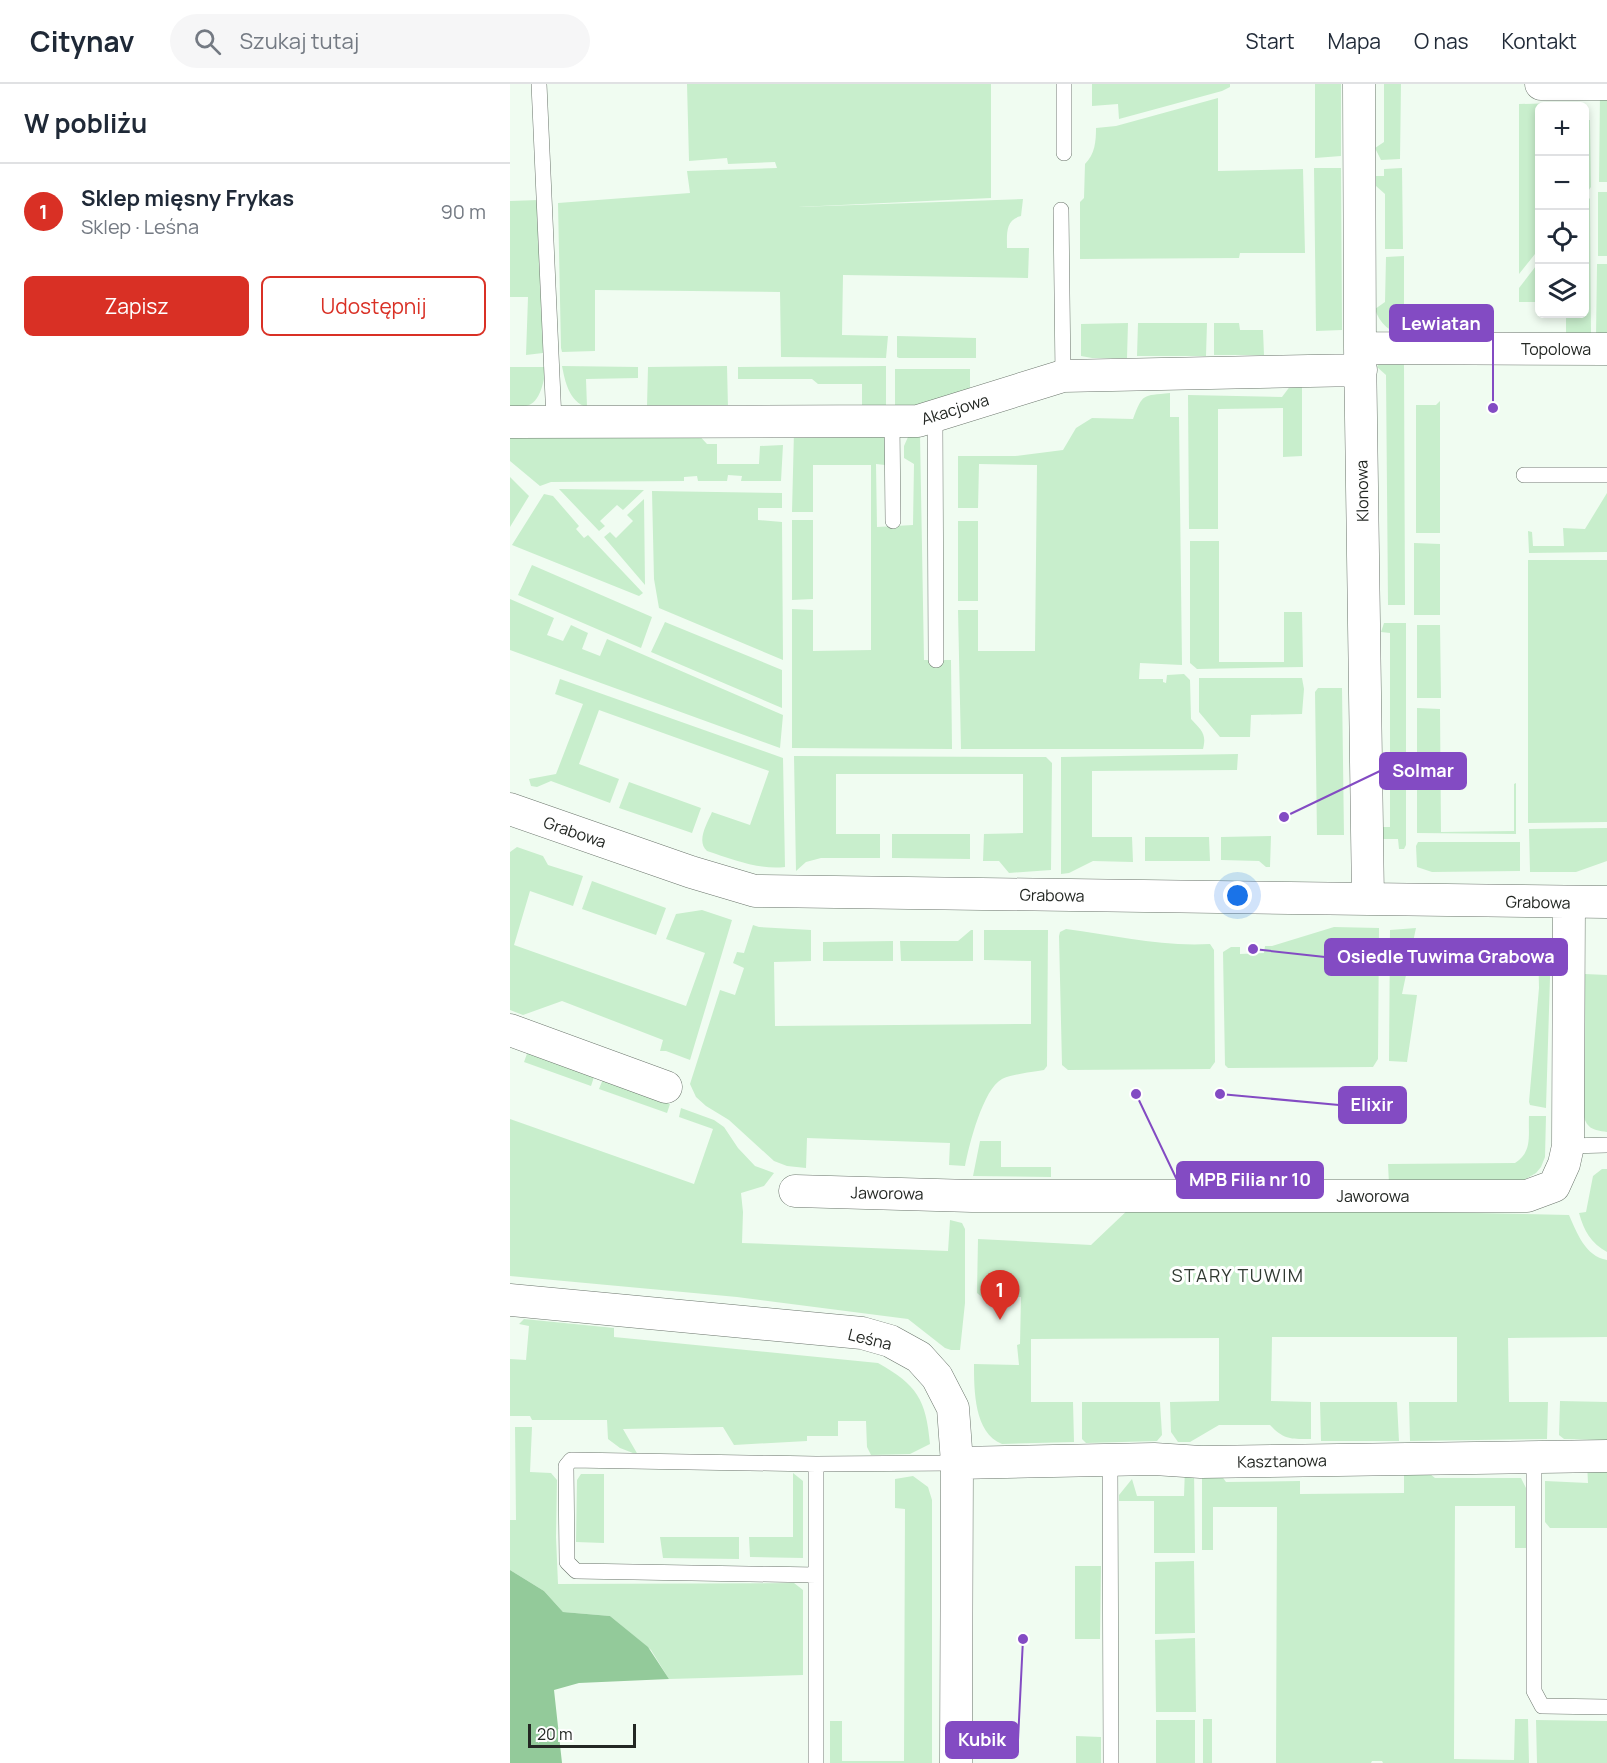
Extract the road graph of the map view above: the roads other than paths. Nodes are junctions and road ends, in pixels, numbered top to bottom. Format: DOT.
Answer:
graph roads {
  1 [pos="539,84"];
  2 [pos="1064,84"];
  3 [pos="1359,84"];
  4 [pos="1541,84"];
  5 [pos="1607,84"];
  6 [pos="1064,153"];
  7 [pos="1061,210"];
  8 [pos="1607,349"];
  9 [pos="1360,359"];
  10 [pos="1063,376"];
  11 [pos="935,416"];
  12 [pos="554,421"];
  13 [pos="892,421"];
  14 [pos="510,422"];
  15 [pos="1607,475"];
  16 [pos="1524,476"];
  17 [pos="893,521"];
  18 [pos="936,660"];
  19 [pos="510,809"];
  20 [pos="1368,899"];
  21 [pos="1569,902"];
  22 [pos="1607,902"];
  23 [pos="510,1030"];
  24 [pos="666,1087"];
  25 [pos="1607,1144"];
  26 [pos="1568,1146"];
  27 [pos="795,1191"];
  28 [pos="510,1300"];
  29 [pos="1534,1456"];
  30 [pos="1607,1456"];
  31 [pos="1110,1461"];
  32 [pos="957,1463"];
  33 [pos="816,1464"];
  34 [pos="816,1575"];
  35 [pos="1607,1707"];
  36 [pos="816,1763"];
  37 [pos="956,1763"];
  38 [pos="1111,1763"];
  1 -- 12 [label="lane"];
  2 -- 6 [label="lane"];
  3 -- 9 [label="street, Klonowa"];
  4 -- 5 [label="street"];
  7 -- 10 [label="lane"];
  8 -- 9 [label="street, Topolowa"];
  9 -- 10 [label="street, Akacjowa"];
  9 -- 20 [label="street, Klonowa"];
  10 -- 11 [label="street, Akacjowa"];
  11 -- 13 [label="street, Akacjowa"];
  11 -- 18 [label="lane"];
  12 -- 13 [label="street, Akacjowa"];
  12 -- 14 [label="street, Akacjowa"];
  13 -- 17 [label="lane"];
  15 -- 16 [label="lane"];
  19 -- 20 [label="street, Grabowa"];
  20 -- 21 [label="street, Grabowa"];
  21 -- 22 [label="street, Grabowa"];
  21 -- 26 [label="street, Jaworowa"];
  23 -- 24 [label="street"];
  25 -- 26 [label="lane"];
  26 -- 27 [label="street, Jaworowa"];
  28 -- 32 [label="street, Leśna"];
  29 -- 30 [label="street, Kasztanowa"];
  29 -- 31 [label="street, Kasztanowa"];
  29 -- 35 [label="lane"];
  31 -- 32 [label="street, Kasztanowa"];
  31 -- 38 [label="lane"];
  32 -- 33 [label="lane"];
  32 -- 37 [label="street, Leśna"];
  33 -- 34 [label="lane"];
  33 -- 34 [label="lane"];
  34 -- 36 [label="lane"];
}
